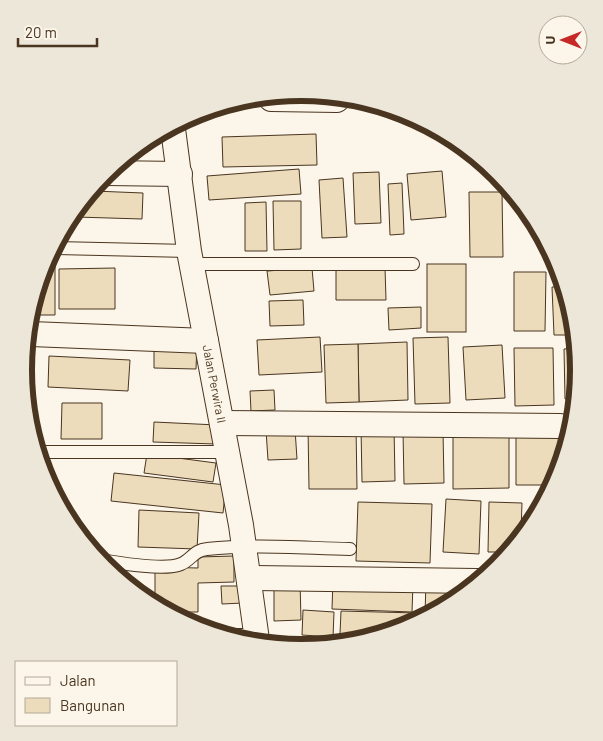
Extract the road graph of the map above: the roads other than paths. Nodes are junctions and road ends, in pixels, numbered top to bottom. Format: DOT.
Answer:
graph roads {
  1 [pos="174,134"];
  2 [pos="118,173"];
  3 [pos="180,174"];
  4 [pos="62,248"];
  5 [pos="191,258"];
  6 [pos="413,264"];
  7 [pos="35,334"];
  8 [pos="206,341"];
  9 [pos="222,423"];
  10 [pos="560,426"];
  11 [pos="46,452"];
  12 [pos="227,452"];
  13 [pos="245,546"];
  14 [pos="350,549"];
  15 [pos="111,561"];
  16 [pos="249,578"];
  17 [pos="469,581"];
  18 [pos="250,634"];
  1 -- 3 [label="street, Jalan Perwira II"];
  2 -- 3 [label="street"];
  3 -- 5 [label="street, Jalan Perwira II"];
  4 -- 5 [label="lane"];
  5 -- 6 [label="lane"];
  5 -- 8 [label="street, Jalan Perwira II"];
  7 -- 8 [label="street"];
  8 -- 9 [label="street, Jalan Perwira II"];
  9 -- 10 [label="street"];
  9 -- 12 [label="street, Jalan Perwira II"];
  11 -- 12 [label="lane"];
  12 -- 13 [label="street, Jalan Perwira II"];
  13 -- 14 [label="lane"];
  13 -- 15 [label="lane"];
  13 -- 16 [label="street, Jalan Perwira II"];
  16 -- 17 [label="street"];
  16 -- 18 [label="street, Jalan Perwira II"];
}
